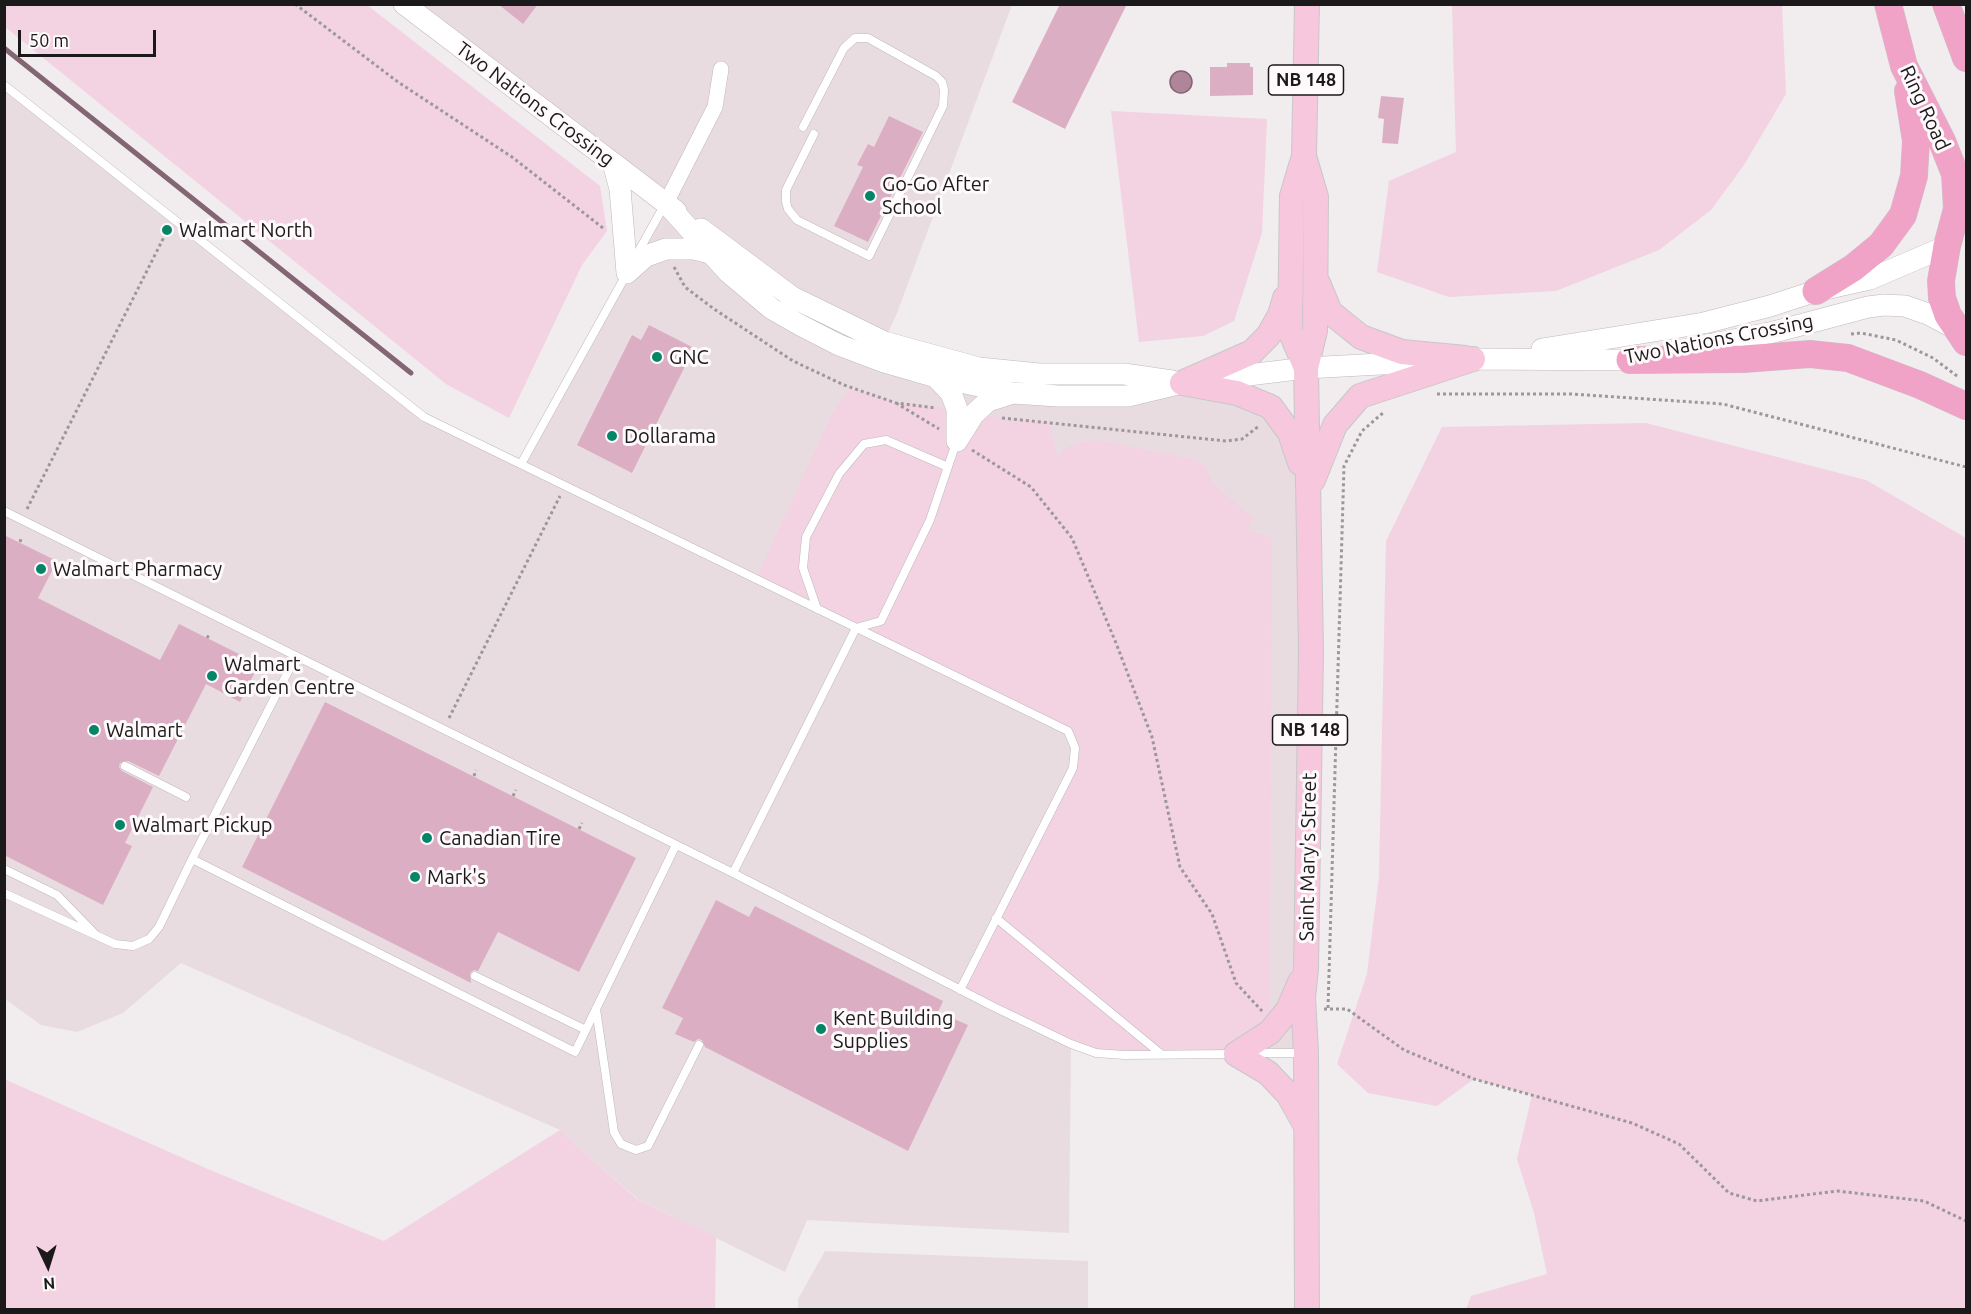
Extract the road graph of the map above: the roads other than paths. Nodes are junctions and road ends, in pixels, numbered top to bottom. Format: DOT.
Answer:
graph roads {
  1 [pos="405,4"];
  2 [pos="1307,4"];
  3 [pos="1888,4"];
  4 [pos="1946,4"];
  5 [pos="1966,58"];
  6 [pos="1904,66"];
  7 [pos="721,69"];
  8 [pos="4,85"];
  9 [pos="803,127"];
  10 [pos="814,134"];
  11 [pos="1304,156"];
  12 [pos="613,163"];
  13 [pos="666,203"];
  14 [pos="1957,240"];
  15 [pos="710,253"];
  16 [pos="627,273"];
  17 [pos="1315,277"];
  18 [pos="1291,278"];
  19 [pos="1816,291"];
  20 [pos="1964,335"];
  21 [pos="1473,359"];
  22 [pos="1630,360"];
  23 [pos="1306,368"];
  24 [pos="936,377"];
  25 [pos="1182,383"];
  26 [pos="1013,393"];
  27 [pos="1966,406"];
  28 [pos="957,441"];
  29 [pos="521,464"];
  30 [pos="948,467"];
  31 [pos="1309,491"];
  32 [pos="4,511"];
  33 [pos="817,609"];
  34 [pos="856,628"];
  35 [pos="296,656"];
  36 [pos="125,765"];
  37 [pos="186,797"];
  38 [pos="676,845"];
  39 [pos="192,859"];
  40 [pos="4,869"];
  41 [pos="733,873"];
  42 [pos="4,893"];
  43 [pos="996,918"];
  44 [pos="98,936"];
  45 [pos="475,976"];
  46 [pos="960,990"];
  47 [pos="596,1008"];
  48 [pos="1293,1015"];
  49 [pos="586,1030"];
  50 [pos="699,1044"];
  51 [pos="1306,1053"];
  52 [pos="1161,1054"];
  53 [pos="1236,1054"];
  54 [pos="1306,1128"];
  55 [pos="1307,1310"];
  1 -- 12 [label="main road, Two Nations Crossing"];
  2 -- 11 [label="main road, Saint Mary's Street / NB 148"];
  3 -- 6 [label="highway, Ring Road"];
  4 -- 5 [label="highway"];
  6 -- 14 [label="highway, Ring Road"];
  6 -- 19 [label="highway"];
  7 -- 13 [label="street"];
  8 -- 29 [label="lane"];
  9 -- 10 [label="lane"];
  11 -- 17 [label="main road, Saint Mary's Street / NB 148"];
  11 -- 18 [label="main road, Saint Mary's Street / NB 148"];
  12 -- 13 [label="main road, Two Nations Crossing"];
  12 -- 16 [label="main road"];
  13 -- 15 [label="main road, Two Nations Crossing"];
  13 -- 16 [label="lane"];
  13 -- 25 [label="main road, Two Nations Crossing"];
  14 -- 19 [label="main road, Two Nations Crossing"];
  14 -- 20 [label="highway, Ring Road"];
  15 -- 16 [label="main road"];
  15 -- 24 [label="main road, Two Nations Crossing"];
  16 -- 29 [label="lane"];
  17 -- 21 [label="main road"];
  17 -- 23 [label="main road, Saint Mary's Street / NB 148"];
  18 -- 23 [label="main road, Saint Mary's Street / NB 148"];
  18 -- 25 [label="main road"];
  19 -- 21 [label="main road, Two Nations Crossing"];
  20 -- 22 [label="main road, Two Nations Crossing"];
  21 -- 22 [label="main road, Two Nations Crossing"];
  21 -- 23 [label="main road, Two Nations Crossing"];
  21 -- 31 [label="main road"];
  22 -- 27 [label="highway"];
  23 -- 25 [label="main road, Two Nations Crossing"];
  23 -- 31 [label="main road, Saint Mary's Street / NB 148"];
  24 -- 26 [label="main road, Two Nations Crossing"];
  24 -- 28 [label="main road"];
  25 -- 26 [label="main road, Two Nations Crossing"];
  25 -- 31 [label="main road"];
  26 -- 28 [label="main road"];
  28 -- 30 [label="lane"];
  29 -- 33 [label="lane"];
  30 -- 33 [label="lane"];
  30 -- 34 [label="lane"];
  31 -- 48 [label="main road, Saint Mary's Street / NB 148"];
  32 -- 35 [label="lane"];
  33 -- 34 [label="lane"];
  34 -- 41 [label="lane"];
  34 -- 43 [label="lane"];
  35 -- 38 [label="lane"];
  35 -- 39 [label="lane"];
  36 -- 37 [label="lane"];
  38 -- 41 [label="lane"];
  38 -- 47 [label="lane"];
  39 -- 44 [label="lane"];
  39 -- 49 [label="lane"];
  40 -- 44 [label="lane"];
  41 -- 46 [label="lane"];
  42 -- 44 [label="lane"];
  43 -- 46 [label="lane"];
  43 -- 52 [label="lane"];
  45 -- 49 [label="lane"];
  46 -- 52 [label="lane"];
  47 -- 49 [label="lane"];
  47 -- 50 [label="lane"];
  48 -- 51 [label="main road, Saint Mary's Street / NB 148"];
  48 -- 53 [label="main road"];
  51 -- 53 [label="lane"];
  51 -- 54 [label="main road, Saint Mary's Street / NB 148"];
  52 -- 53 [label="lane"];
  53 -- 54 [label="main road"];
  54 -- 55 [label="main road, Saint Mary's Street / NB 148"];
}
